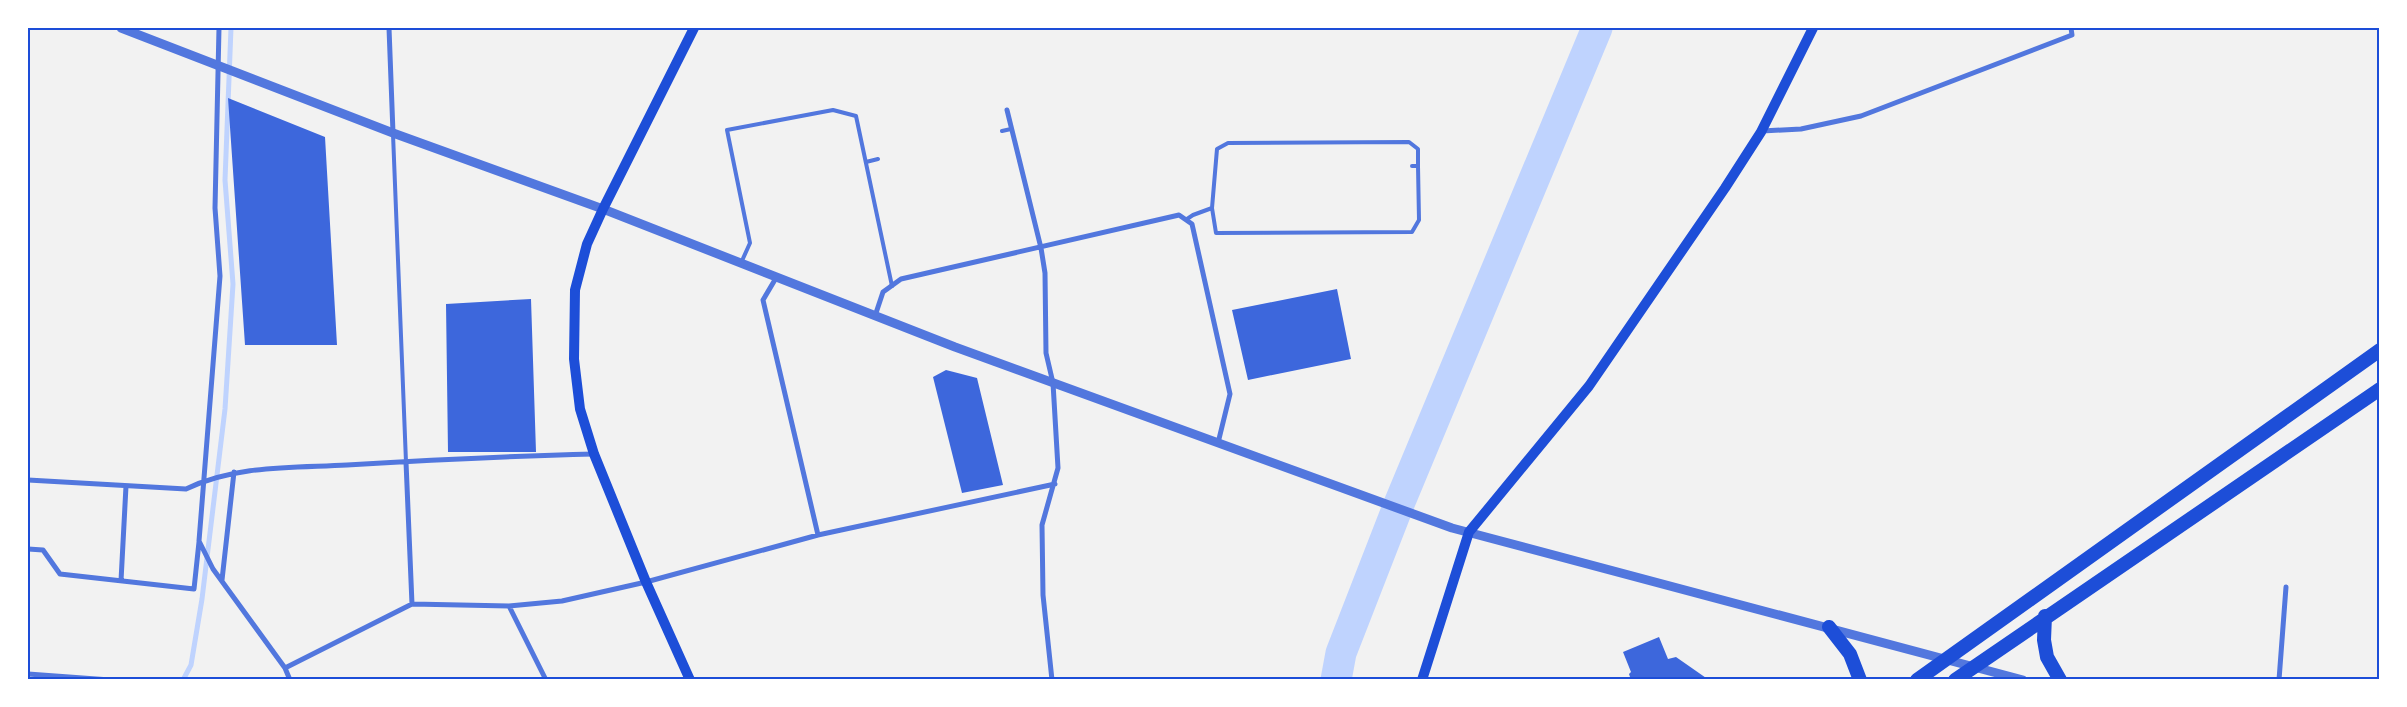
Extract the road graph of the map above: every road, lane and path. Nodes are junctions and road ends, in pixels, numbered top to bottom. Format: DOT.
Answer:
graph roads {
  1 [pos="121,28"];
  2 [pos="219,28"];
  3 [pos="389,28"];
  4 [pos="694,28"];
  5 [pos="1813,28"];
  6 [pos="2070,28"];
  7 [pos="217,65"];
  8 [pos="1006,110"];
  9 [pos="1011,129"];
  10 [pos="1002,131"];
  11 [pos="1761,132"];
  12 [pos="393,133"];
  13 [pos="878,159"];
  14 [pos="866,162"];
  15 [pos="1412,166"];
  16 [pos="1418,166"];
  17 [pos="1212,208"];
  18 [pos="603,209"];
  19 [pos="1187,219"];
  20 [pos="1041,248"];
  21 [pos="740,264"];
  22 [pos="776,278"];
  23 [pos="892,286"];
  24 [pos="875,316"];
  25 [pos="2380,350"];
  26 [pos="1053,383"];
  27 [pos="2380,389"];
  28 [pos="1218,443"];
  29 [pos="594,454"];
  30 [pos="406,462"];
  31 [pos="234,472"];
  32 [pos="28,480"];
  33 [pos="205,480"];
  34 [pos="1055,484"];
  35 [pos="126,486"];
  36 [pos="1469,532"];
  37 [pos="818,535"];
  38 [pos="198,542"];
  39 [pos="28,549"];
  40 [pos="222,581"];
  41 [pos="121,582"];
  42 [pos="646,582"];
  43 [pos="2286,586"];
  44 [pos="412,604"];
  45 [pos="509,606"];
  46 [pos="2046,616"];
  47 [pos="1829,627"];
  48 [pos="1944,659"];
  49 [pos="1975,667"];
  50 [pos="285,668"];
  51 [pos="28,674"];
  52 [pos="110,680"];
  53 [pos="290,680"];
  54 [pos="546,680"];
  55 [pos="690,680"];
  56 [pos="1052,680"];
  57 [pos="1422,680"];
  58 [pos="1860,680"];
  59 [pos="1917,680"];
  60 [pos="1955,680"];
  61 [pos="2023,680"];
  62 [pos="2060,680"];
  63 [pos="2279,680"];
  1 -- 7 [label="street"];
  2 -- 7 [label="street"];
  3 -- 12 [label="street"];
  4 -- 18 [label="main road"];
  5 -- 11 [label="main road"];
  6 -- 11 [label="street"];
  7 -- 12 [label="street"];
  7 -- 33 [label="street"];
  8 -- 9 [label="street"];
  9 -- 10 [label="lane"];
  9 -- 20 [label="street"];
  11 -- 36 [label="main road"];
  12 -- 18 [label="street"];
  12 -- 30 [label="lane"];
  13 -- 14 [label="lane"];
  14 -- 21 [label="lane"];
  14 -- 23 [label="lane"];
  15 -- 16 [label="lane"];
  16 -- 17 [label="lane"];
  16 -- 17 [label="lane"];
  17 -- 19 [label="lane"];
  18 -- 21 [label="street"];
  18 -- 29 [label="main road"];
  19 -- 20 [label="street"];
  19 -- 28 [label="street"];
  20 -- 23 [label="street"];
  20 -- 26 [label="street"];
  21 -- 22 [label="street"];
  22 -- 24 [label="street"];
  22 -- 37 [label="street"];
  23 -- 24 [label="street"];
  24 -- 26 [label="street"];
  25 -- 48 [label="highway"];
  26 -- 28 [label="street"];
  26 -- 34 [label="street"];
  27 -- 46 [label="highway"];
  28 -- 36 [label="street"];
  29 -- 30 [label="street"];
  29 -- 42 [label="main road"];
  30 -- 31 [label="street"];
  30 -- 44 [label="street"];
  31 -- 33 [label="street"];
  31 -- 40 [label="street"];
  32 -- 35 [label="street"];
  33 -- 35 [label="street"];
  33 -- 38 [label="street"];
  34 -- 37 [label="street"];
  34 -- 56 [label="street"];
  35 -- 41 [label="street"];
  36 -- 47 [label="street"];
  36 -- 57 [label="main road"];
  37 -- 42 [label="street"];
  38 -- 40 [label="street"];
  38 -- 41 [label="street"];
  39 -- 41 [label="street"];
  40 -- 50 [label="street"];
  42 -- 45 [label="street"];
  42 -- 55 [label="main road"];
  43 -- 63 [label="street"];
  44 -- 45 [label="street"];
  44 -- 50 [label="street"];
  45 -- 54 [label="street"];
  46 -- 49 [label="highway"];
  46 -- 62 [label="highway"];
  47 -- 48 [label="street"];
  47 -- 58 [label="highway"];
  48 -- 49 [label="street"];
  48 -- 59 [label="highway"];
  49 -- 60 [label="highway"];
  49 -- 61 [label="street"];
  50 -- 53 [label="street"];
  51 -- 52 [label="street"];
}
